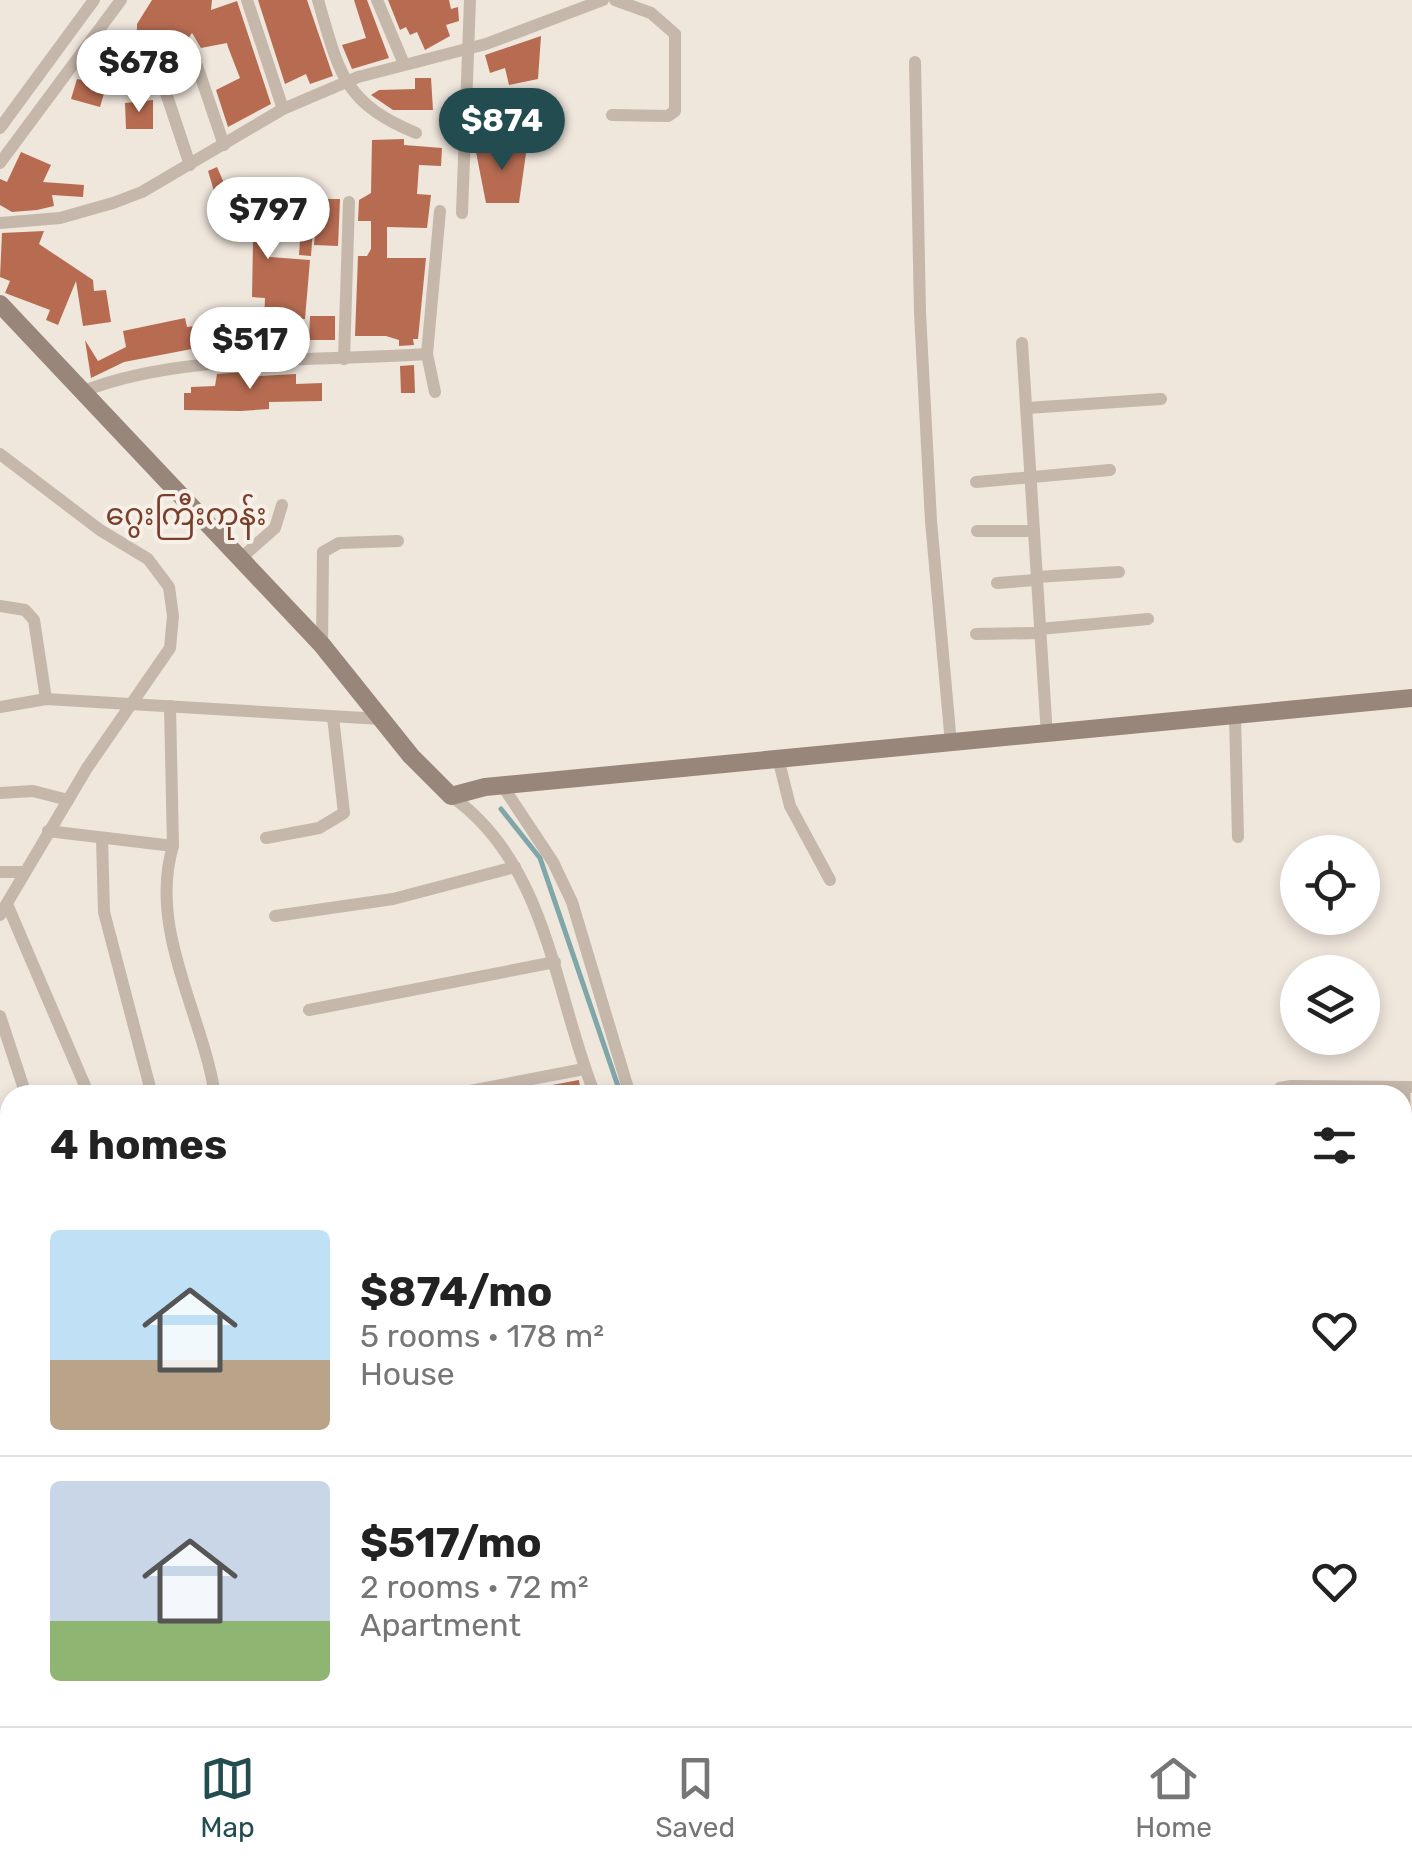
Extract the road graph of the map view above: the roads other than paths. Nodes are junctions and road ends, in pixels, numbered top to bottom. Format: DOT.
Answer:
graph roads {
  1 [pos="94,0"];
  2 [pos="121,0"];
  3 [pos="247,0"];
  4 [pos="318,0"];
  5 [pos="376,0"];
  6 [pos="470,0"];
  7 [pos="603,0"];
  8 [pos="615,0"];
  9 [pos="472,48"];
  10 [pos="193,54"];
  11 [pos="915,62"];
  12 [pos="404,64"];
  13 [pos="346,82"];
  14 [pos="166,93"];
  15 [pos="283,109"];
  16 [pos="612,116"];
  17 [pos="2,121"];
  18 [pos="521,130"];
  19 [pos="416,133"];
  20 [pos="467,140"];
  21 [pos="224,145"];
  22 [pos="0,163"];
  23 [pos="190,165"];
  24 [pos="348,202"];
  25 [pos="440,211"];
  26 [pos="462,213"];
  27 [pos="0,223"];
  28 [pos="0,304"];
  29 [pos="1022,343"];
  30 [pos="427,354"];
  31 [pos="344,359"];
  32 [pos="84,391"];
  33 [pos="435,392"];
  34 [pos="1160,399"];
  35 [pos="1027,408"];
  36 [pos="0,454"];
  37 [pos="1110,470"];
  38 [pos="1032,479"];
  39 [pos="976,482"];
  40 [pos="282,504"];
  41 [pos="977,531"];
  42 [pos="1034,531"];
  43 [pos="398,541"];
  44 [pos="240,559"];
  45 [pos="1119,572"];
  46 [pos="1036,579"];
  47 [pos="996,583"];
  48 [pos="0,606"];
  49 [pos="1148,619"];
  50 [pos="1040,631"];
  51 [pos="976,634"];
  52 [pos="322,646"];
  53 [pos="1412,698"];
  54 [pos="46,700"];
  55 [pos="131,705"];
  56 [pos="170,706"];
  57 [pos="0,707"];
  58 [pos="1235,716"];
  59 [pos="333,717"];
  60 [pos="384,720"];
  61 [pos="1047,736"];
  62 [pos="951,744"];
  63 [pos="778,758"];
  64 [pos="502,785"];
  65 [pos="0,793"];
  66 [pos="450,796"];
  67 [pos="68,800"];
  68 [pos="48,832"];
  69 [pos="1238,836"];
  70 [pos="102,838"];
  71 [pos="266,838"];
  72 [pos="173,846"];
  73 [pos="515,867"];
  74 [pos="0,872"];
  75 [pos="25,872"];
  76 [pos="830,880"];
  77 [pos="3,910"];
  78 [pos="276,916"];
  79 [pos="555,962"];
  80 [pos="309,1010"];
  81 [pos="0,1016"];
  82 [pos="584,1068"];
  83 [pos="23,1085"];
  84 [pos="84,1085"];
  85 [pos="149,1085"];
  86 [pos="213,1085"];
  87 [pos="500,1085"];
  88 [pos="591,1085"];
  89 [pos="627,1085"];
  1 -- 17 [label="street"];
  2 -- 22 [label="street"];
  3 -- 15 [label="street"];
  4 -- 13 [label="street"];
  5 -- 12 [label="street"];
  6 -- 9 [label="street"];
  7 -- 9 [label="street"];
  8 -- 16 [label="street"];
  9 -- 12 [label="street"];
  9 -- 20 [label="street"];
  10 -- 21 [label="street"];
  11 -- 62 [label="street"];
  12 -- 13 [label="street"];
  13 -- 15 [label="street"];
  13 -- 19 [label="street"];
  14 -- 23 [label="street"];
  15 -- 21 [label="street"];
  18 -- 20 [label="street"];
  20 -- 26 [label="street"];
  21 -- 23 [label="street"];
  23 -- 27 [label="street"];
  24 -- 31 [label="street"];
  25 -- 30 [label="street"];
  28 -- 32 [label="street"];
  29 -- 35 [label="street"];
  30 -- 31 [label="street"];
  30 -- 33 [label="street"];
  31 -- 32 [label="street"];
  32 -- 44 [label="street"];
  34 -- 35 [label="street"];
  35 -- 38 [label="street"];
  36 -- 55 [label="street"];
  37 -- 38 [label="street"];
  38 -- 39 [label="street"];
  38 -- 42 [label="street"];
  40 -- 44 [label="street"];
  41 -- 42 [label="street"];
  42 -- 46 [label="street"];
  43 -- 52 [label="street"];
  44 -- 52 [label="street"];
  45 -- 46 [label="street"];
  46 -- 47 [label="street"];
  46 -- 50 [label="street"];
  48 -- 54 [label="street"];
  49 -- 50 [label="street"];
  50 -- 51 [label="street"];
  50 -- 61 [label="street"];
  52 -- 60 [label="street"];
  53 -- 58 [label="street"];
  54 -- 55 [label="street"];
  54 -- 57 [label="street"];
  55 -- 56 [label="street"];
  55 -- 67 [label="street"];
  56 -- 59 [label="street"];
  56 -- 72 [label="street"];
  58 -- 61 [label="street"];
  58 -- 69 [label="street"];
  59 -- 60 [label="street"];
  59 -- 71 [label="street"];
  60 -- 66 [label="street"];
  61 -- 62 [label="street"];
  62 -- 63 [label="street"];
  63 -- 64 [label="street"];
  63 -- 76 [label="street"];
  64 -- 66 [label="street"];
  64 -- 89 [label="street"];
  65 -- 67 [label="street"];
  66 -- 73 [label="street"];
  67 -- 68 [label="street"];
  68 -- 70 [label="street"];
  68 -- 75 [label="street"];
  70 -- 72 [label="street"];
  70 -- 85 [label="street"];
  72 -- 86 [label="street"];
  73 -- 78 [label="street"];
  73 -- 79 [label="street"];
  74 -- 75 [label="street"];
  75 -- 77 [label="street"];
  77 -- 84 [label="street"];
  79 -- 80 [label="street"];
  79 -- 82 [label="street"];
  81 -- 83 [label="street"];
  82 -- 87 [label="street"];
  82 -- 88 [label="street"];
}
